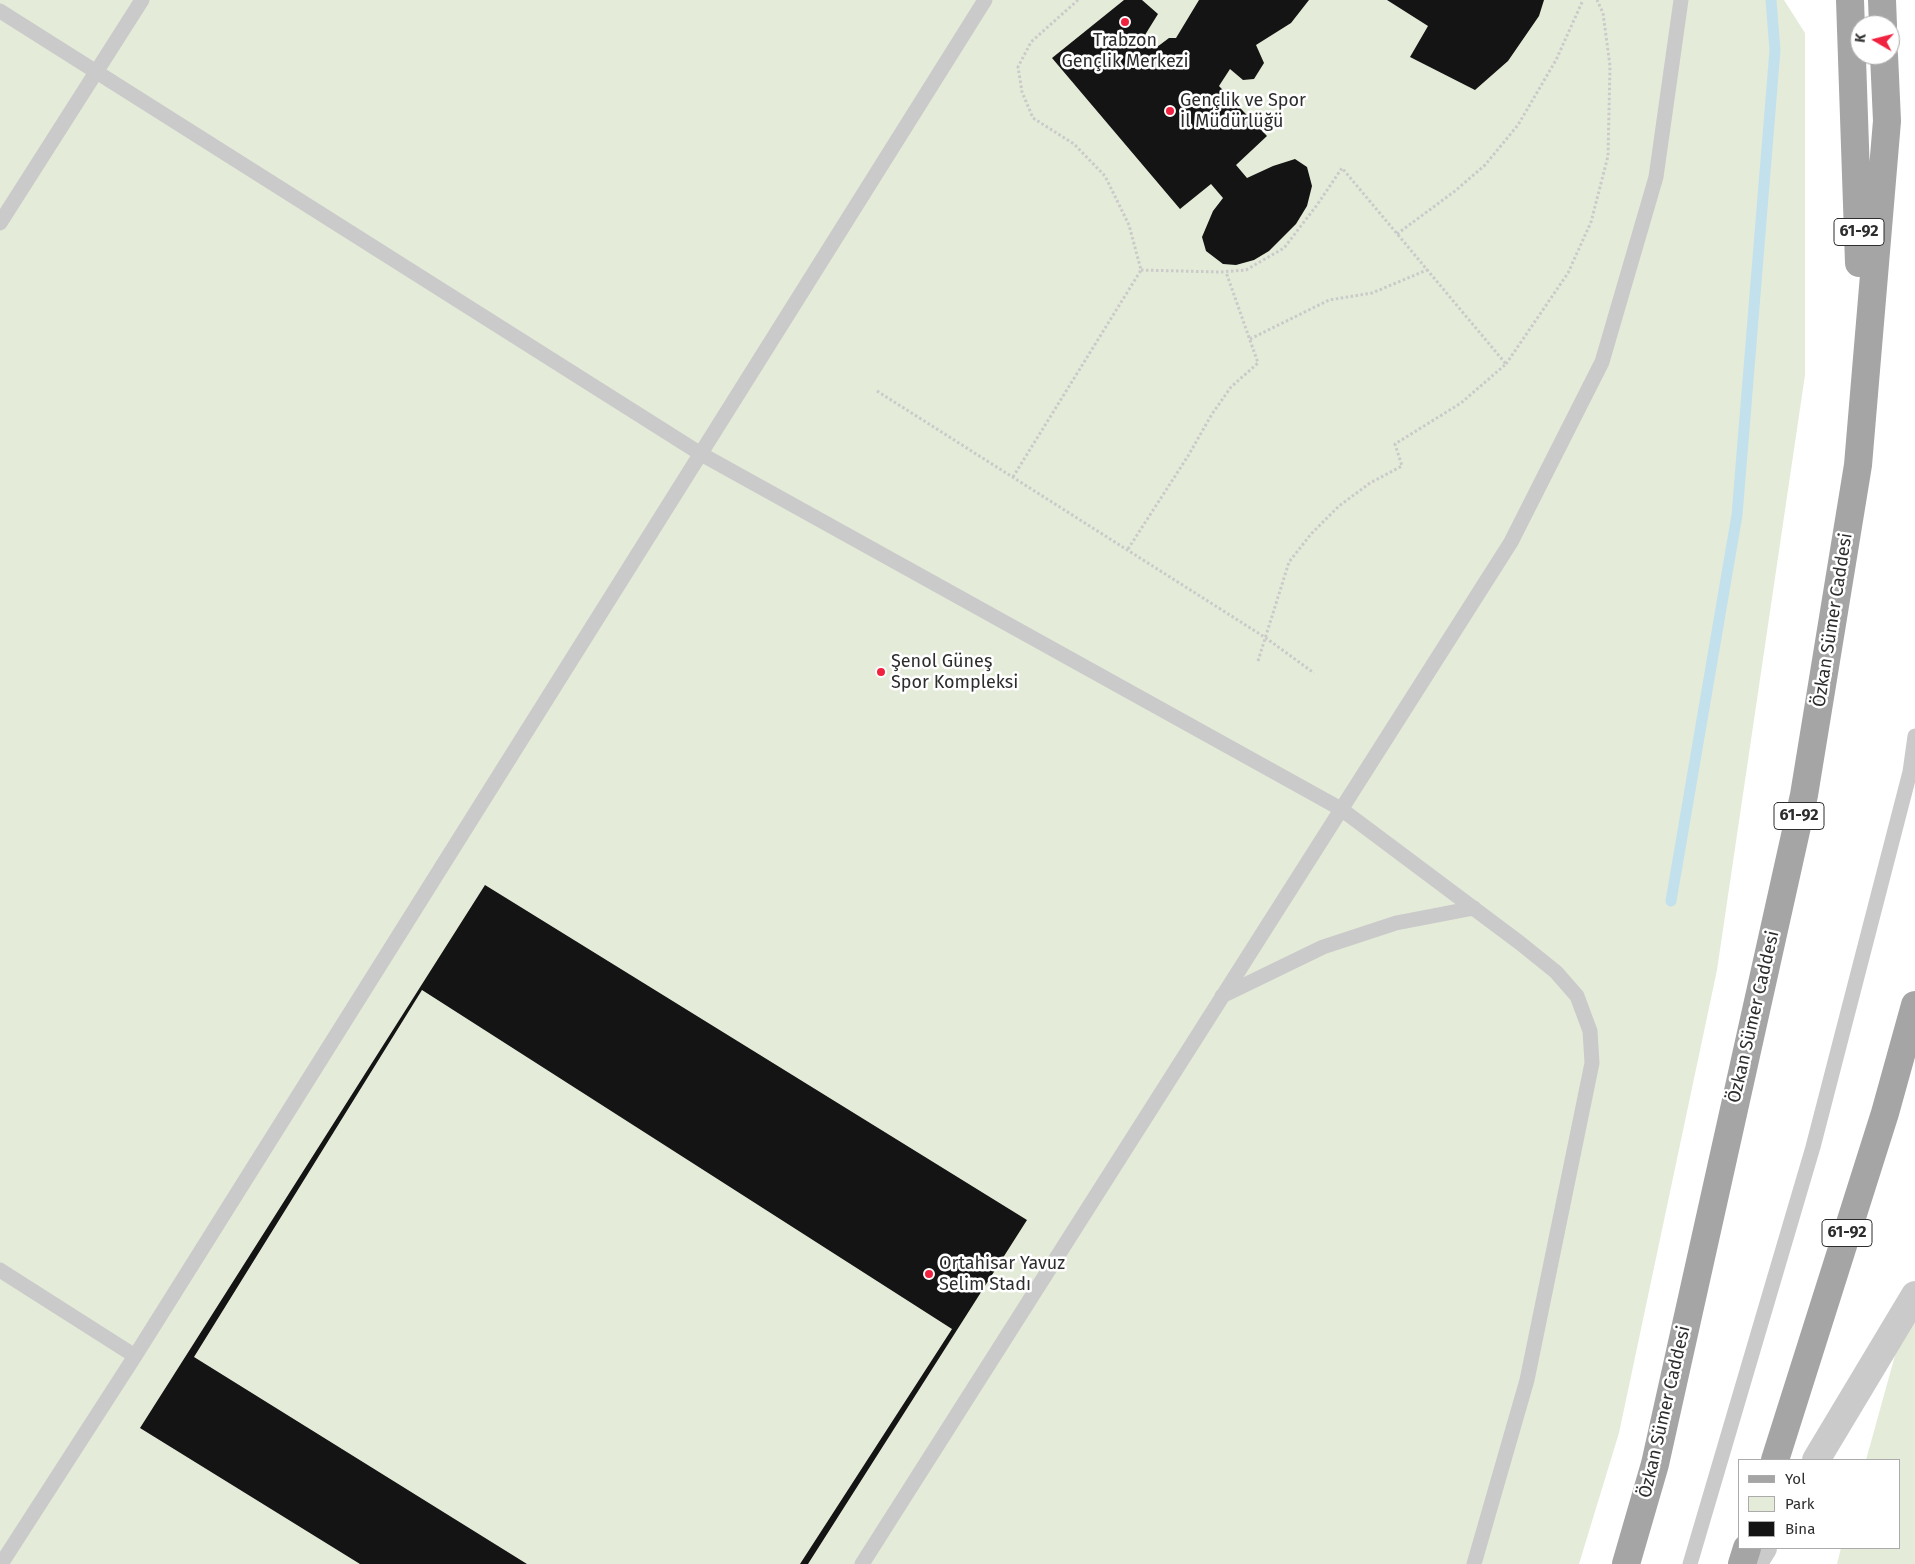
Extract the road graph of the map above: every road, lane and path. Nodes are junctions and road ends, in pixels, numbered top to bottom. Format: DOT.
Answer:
graph roads {
  1 [pos="142,0"];
  2 [pos="985,0"];
  3 [pos="1078,0"];
  4 [pos="1583,0"];
  5 [pos="1597,0"];
  6 [pos="1681,0"];
  7 [pos="1850,0"];
  8 [pos="1882,0"];
  9 [pos="0,11"];
  10 [pos="1883,15"];
  11 [pos="1884,65"];
  12 [pos="96,73"];
  13 [pos="0,223"];
  14 [pos="1397,234"];
  15 [pos="1141,270"];
  16 [pos="1427,270"];
  17 [pos="1226,272"];
  18 [pos="1250,339"];
  19 [pos="1506,364"];
  20 [pos="877,391"];
  21 [pos="701,454"];
  22 [pos="1858,465"];
  23 [pos="1012,477"];
  24 [pos="1128,549"];
  25 [pos="1266,638"];
  26 [pos="1258,661"];
  27 [pos="1314,673"];
  28 [pos="1915,736"];
  29 [pos="1341,809"];
  30 [pos="1474,908"];
  31 [pos="1222,996"];
  32 [pos="1915,1005"];
  33 [pos="0,1270"];
  34 [pos="1915,1295"];
  35 [pos="135,1356"];
  36 [pos="1775,1459"];
  37 [pos="1817,1459"];
  38 [pos="1747,1549"];
  39 [pos="1762,1549"];
  40 [pos="1,1564"];
  41 [pos="862,1564"];
  42 [pos="1474,1564"];
  43 [pos="1626,1564"];
  44 [pos="1690,1564"];
  45 [pos="1742,1564"];
  46 [pos="1753,1564"];
  1 -- 12 [label="lane"];
  2 -- 21 [label="lane"];
  3 -- 15 [label="path"];
  4 -- 14 [label="path"];
  5 -- 19 [label="path"];
  6 -- 29 [label="lane"];
  7 -- 22 [label="main road, Özkan Sümer Caddesi / 61-92"];
  8 -- 10 [label="main road"];
  9 -- 12 [label="lane"];
  11 -- 22 [label="main road, Özkan Sümer Caddesi / 61-92"];
  12 -- 13 [label="lane"];
  12 -- 21 [label="lane"];
  14 -- 16 [label="path"];
  14 -- 17 [label="path"];
  15 -- 17 [label="path"];
  15 -- 23 [label="path"];
  16 -- 18 [label="path"];
  16 -- 19 [label="path"];
  17 -- 18 [label="path"];
  18 -- 24 [label="path"];
  19 -- 25 [label="path"];
  20 -- 23 [label="path"];
  21 -- 29 [label="lane"];
  21 -- 35 [label="lane"];
  22 -- 43 [label="main road, Özkan Sümer Caddesi / 61-92"];
  23 -- 24 [label="path"];
  24 -- 25 [label="path"];
  25 -- 26 [label="path"];
  25 -- 27 [label="path"];
  28 -- 44 [label="lane"];
  29 -- 30 [label="lane"];
  29 -- 31 [label="lane"];
  30 -- 31 [label="lane"];
  30 -- 42 [label="lane"];
  31 -- 41 [label="lane"];
  32 -- 36 [label="main road, 61-92"];
  33 -- 35 [label="lane"];
  34 -- 37 [label="street"];
  35 -- 40 [label="lane"];
  38 -- 45 [label="main road"];
  39 -- 46 [label="street"];
}
